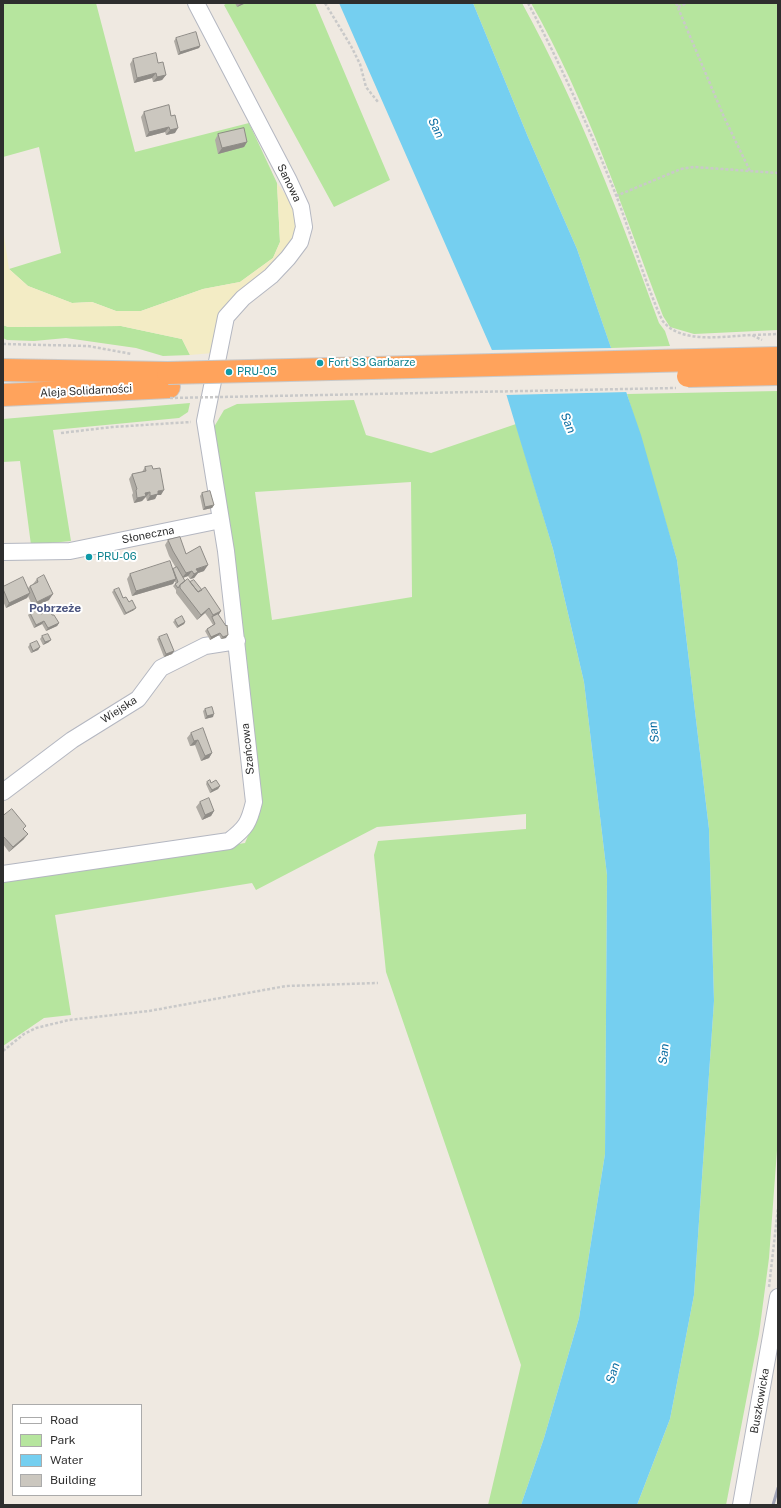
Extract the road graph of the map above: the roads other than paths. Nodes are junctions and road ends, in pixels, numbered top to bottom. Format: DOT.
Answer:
graph roads {
  1 [pos="196,3"];
  2 [pos="771,350"];
  3 [pos="7,368"];
  4 [pos="778,374"];
  5 [pos="169,386"];
  6 [pos="3,395"];
  7 [pos="205,421"];
  8 [pos="221,520"];
  9 [pos="3,552"];
  10 [pos="237,641"];
  11 [pos="3,792"];
  12 [pos="3,874"];
  13 [pos="778,1297"];
  14 [pos="741,1505"];
  1 -- 7 [label="street, Sanowa"];
  2 -- 5 [label="highway, bridge"];
  3 -- 5 [label="highway, Aleja Solidarności"];
  4 -- 5 [label="highway, bridge"];
  5 -- 6 [label="highway, Aleja Solidarności"];
  7 -- 8 [label="street, Szańcowa"];
  8 -- 9 [label="street, Słoneczna"];
  8 -- 10 [label="street, Szańcowa"];
  10 -- 11 [label="street, Wiejska"];
  10 -- 12 [label="street, Szańcowa"];
  13 -- 14 [label="street, Buszkowicka"];
}
